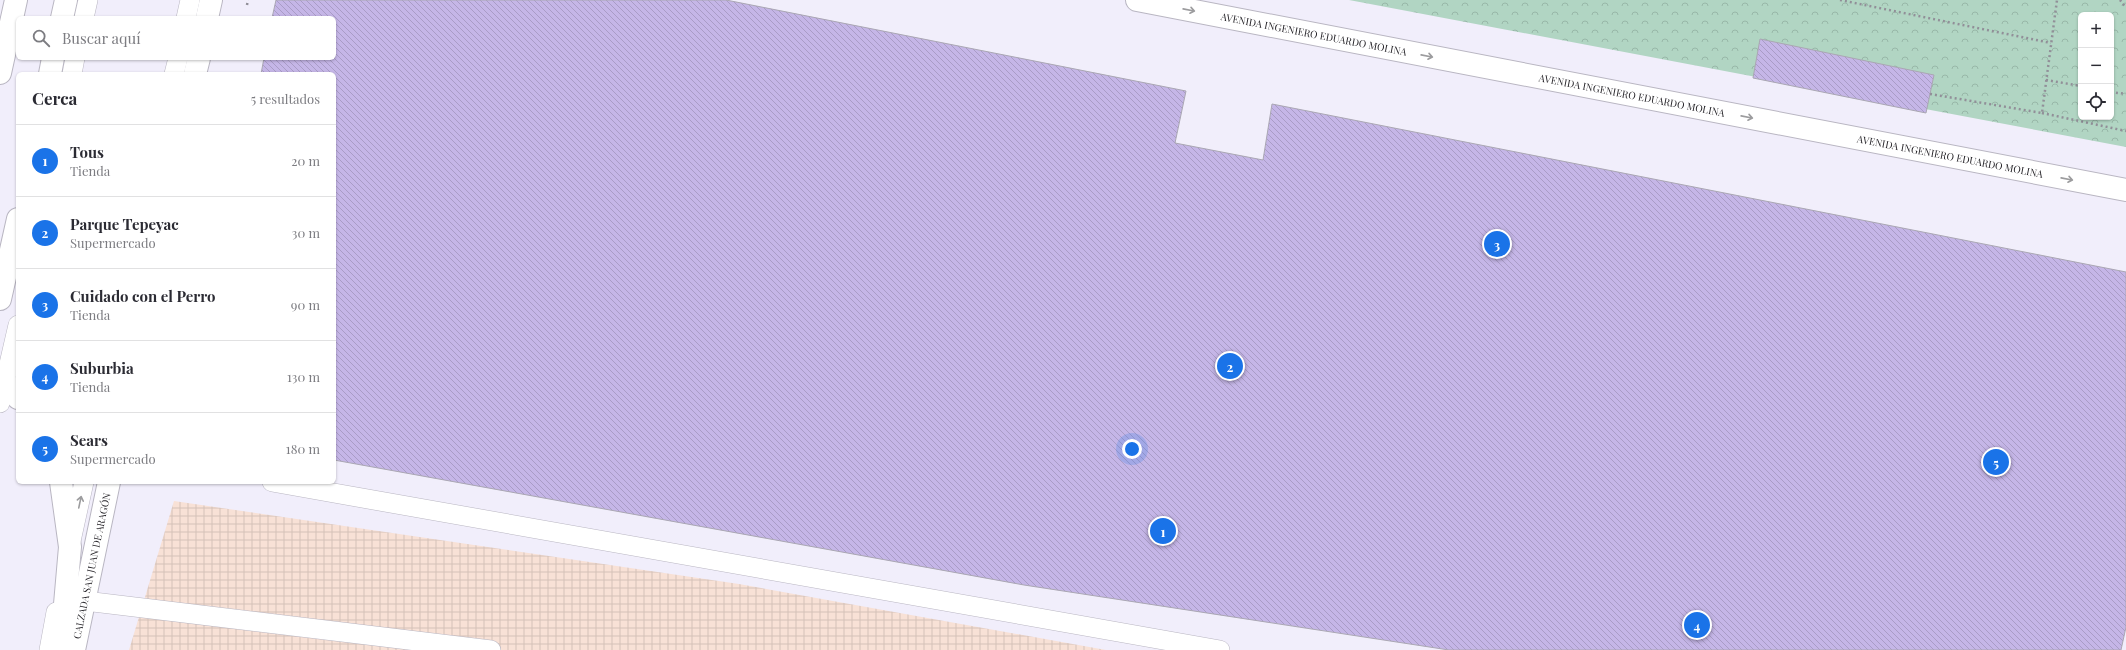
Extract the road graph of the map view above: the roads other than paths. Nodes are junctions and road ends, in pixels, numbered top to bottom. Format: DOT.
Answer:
graph roads {
  1 [pos="16,0"];
  2 [pos="66,0"];
  3 [pos="88,0"];
  4 [pos="190,0"];
  5 [pos="211,0"];
  6 [pos="1137,0"];
  7 [pos="62,16"];
  8 [pos="84,16"];
  9 [pos="186,16"];
  10 [pos="207,16"];
  11 [pos="53,60"];
  12 [pos="75,60"];
  13 [pos="178,60"];
  14 [pos="198,60"];
  15 [pos="50,72"];
  16 [pos="72,72"];
  17 [pos="174,72"];
  18 [pos="196,72"];
  19 [pos="0,73"];
  20 [pos="2126,190"];
  21 [pos="16,228"];
  22 [pos="0,299"];
  23 [pos="16,337"];
  24 [pos="8,385"];
  25 [pos="0,403"];
  26 [pos="61,484"];
  27 [pos="84,484"];
  28 [pos="109,484"];
  29 [pos="283,484"];
  30 [pos="70,547"];
  31 [pos="85,601"];
  32 [pos="49,650"];
  33 [pos="61,650"];
  34 [pos="74,650"];
  35 [pos="491,650"];
  36 [pos="1220,650"];
  1 -- 19 [label="main road"];
  2 -- 7 [label="main road"];
  3 -- 8 [label="lane"];
  4 -- 9 [label="lane"];
  5 -- 10 [label="main road"];
  6 -- 20 [label="main road, AVENIDA INGENIERO EDUARDO MOLINA, one-way"];
  11 -- 15 [label="main road"];
  12 -- 16 [label="lane"];
  13 -- 17 [label="lane"];
  14 -- 18 [label="main road"];
  21 -- 22 [label="main road"];
  23 -- 24 [label="lane"];
  24 -- 25 [label="lane"];
  26 -- 30 [label="main road"];
  30 -- 27 [label="lane, one-way"];
  28 -- 31 [label="main road, CALZADA SAN JUAN DE ARAGÓN"];
  29 -- 36 [label="lane"];
  30 -- 32 [label="lane"];
  30 -- 33 [label="main road"];
  31 -- 34 [label="main road, CALZADA SAN JUAN DE ARAGÓN"];
  31 -- 35 [label="lane"];
}
